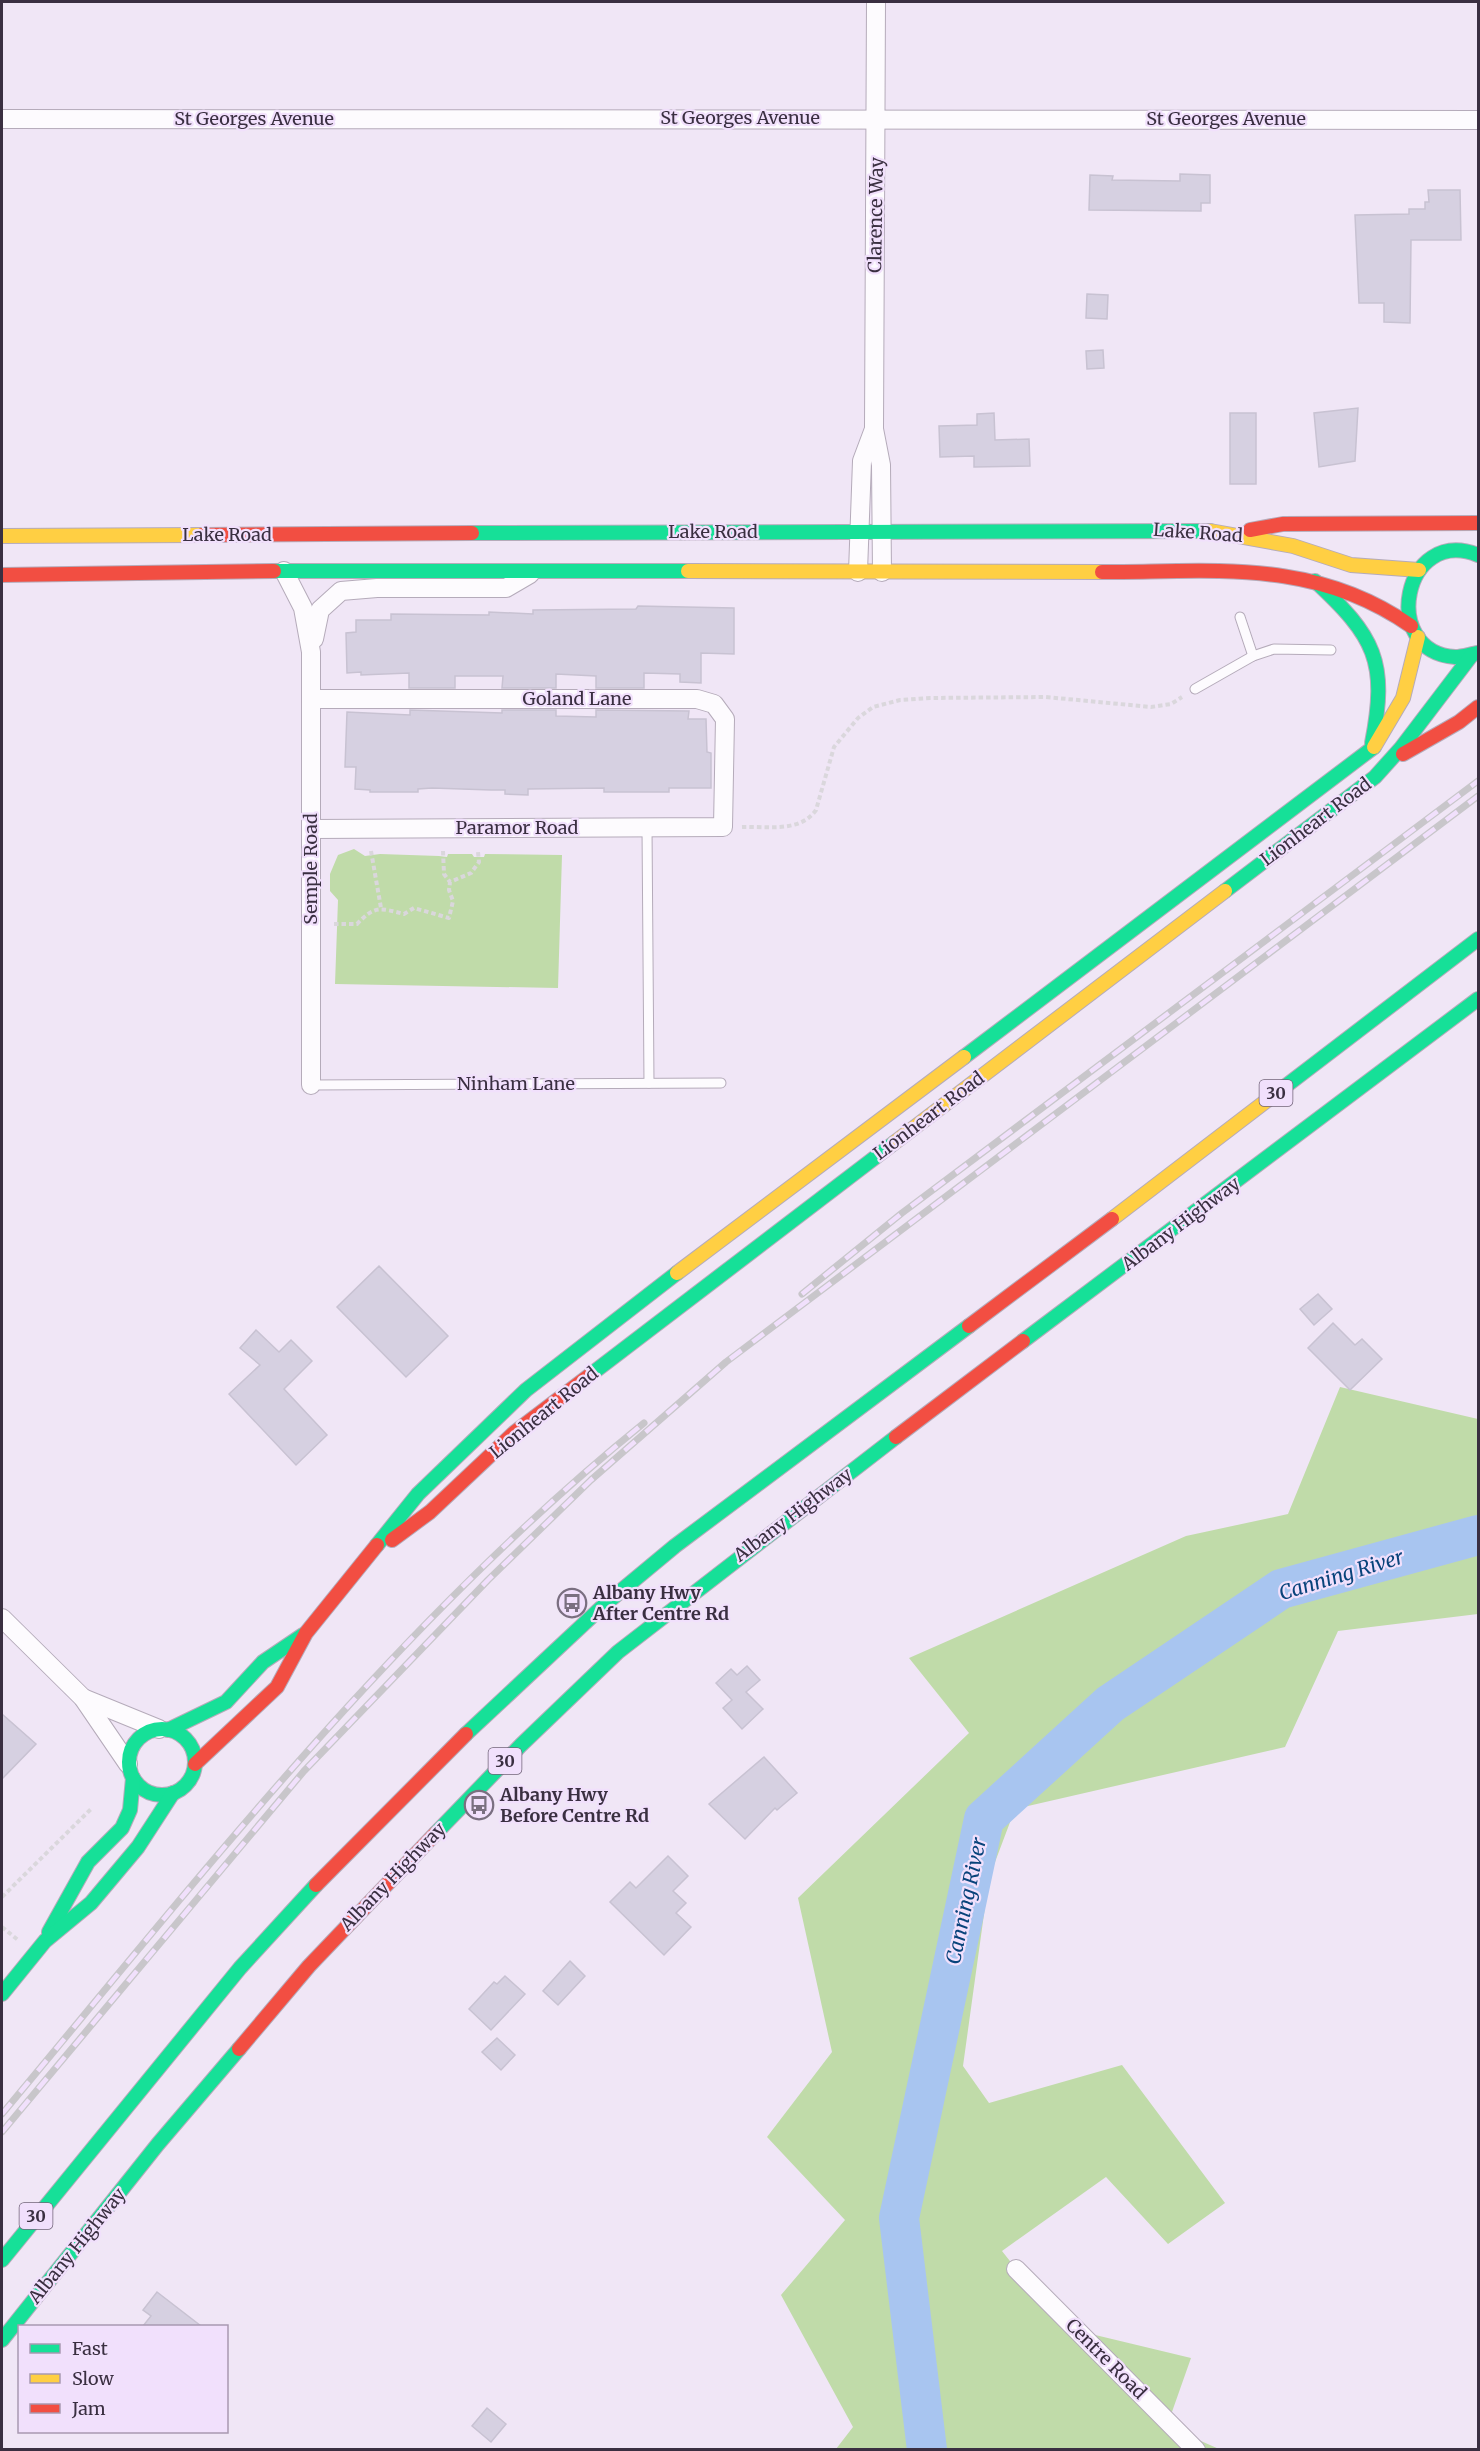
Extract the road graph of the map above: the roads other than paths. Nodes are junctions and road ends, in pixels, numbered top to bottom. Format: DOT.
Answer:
graph roads {
  1 [pos="876,2"];
  2 [pos="877,118"];
  3 [pos="2,119"];
  4 [pos="1479,120"];
  5 [pos="874,429"];
  6 [pos="1479,523"];
  7 [pos="859,531"];
  8 [pos="882,531"];
  9 [pos="1233,533"];
  10 [pos="2,536"];
  11 [pos="1479,555"];
  12 [pos="1419,570"];
  13 [pos="284,571"];
  14 [pos="534,571"];
  15 [pos="858,572"];
  16 [pos="882,572"];
  17 [pos="2,575"];
  18 [pos="1315,581"];
  19 [pos="1240,617"];
  20 [pos="1414,632"];
  21 [pos="1332,650"];
  22 [pos="311,652"];
  23 [pos="1475,654"];
  24 [pos="1253,656"];
  25 [pos="1195,689"];
  26 [pos="311,699"];
  27 [pos="1479,707"];
  28 [pos="1370,752"];
  29 [pos="1395,758"];
  30 [pos="723,827"];
  31 [pos="646,828"];
  32 [pos="312,829"];
  33 [pos="1479,939"];
  34 [pos="1479,999"];
  35 [pos="649,1083"];
  36 [pos="721,1083"];
  37 [pos="311,1085"];
  38 [pos="367,1558"];
  39 [pos="2,1618"];
  40 [pos="306,1633"];
  41 [pos="83,1698"];
  42 [pos="164,1729"];
  43 [pos="195,1764"];
  44 [pos="130,1771"];
  45 [pos="174,1793"];
  46 [pos="303,1898"];
  47 [pos="318,1911"];
  48 [pos="45,1941"];
  49 [pos="2,1994"];
  50 [pos="2,2260"];
  51 [pos="1016,2269"];
  52 [pos="2,2340"];
  53 [pos="1196,2450"];
  1 -- 2 [label="street, Clarence Way"];
  2 -- 3 [label="street, St Georges Avenue"];
  2 -- 4 [label="street, St Georges Avenue"];
  2 -- 5 [label="street, Clarence Way"];
  5 -- 7 [label="street, Clarence Way"];
  5 -- 8 [label="street, Clarence Way"];
  6 -- 9 [label="main road"];
  7 -- 8 [label="main road, Lake Road"];
  7 -- 10 [label="main road, Lake Road"];
  7 -- 15 [label="street, Clarence Way"];
  8 -- 9 [label="main road, Lake Road"];
  8 -- 16 [label="street, Clarence Way"];
  9 -- 12 [label="main road, Lake Road"];
  11 -- 12 [label="main road"];
  12 -- 20 [label="main road, Lionheart Road"];
  13 -- 14 [label="main road, Lake Road"];
  13 -- 17 [label="main road, Lake Road"];
  13 -- 22 [label="street, Semple Road"];
  14 -- 15 [label="main road, Lake Road"];
  14 -- 22 [label="street, Semple Road"];
  15 -- 16 [label="main road, Lake Road"];
  16 -- 18 [label="main road, Lake Road"];
  18 -- 20 [label="main road, Lake Road"];
  18 -- 28 [label="main road"];
  19 -- 24 [label="lane"];
  20 -- 23 [label="main road, Lake Road"];
  20 -- 28 [label="main road, Lionheart Road"];
  21 -- 24 [label="lane"];
  22 -- 26 [label="street, Semple Road"];
  23 -- 29 [label="main road, Lionheart Road"];
  24 -- 25 [label="lane"];
  26 -- 30 [label="street, Goland Lane"];
  26 -- 32 [label="street, Semple Road"];
  27 -- 29 [label="main road"];
  28 -- 38 [label="main road, Lionheart Road"];
  29 -- 38 [label="main road, Lionheart Road"];
  30 -- 31 [label="street, Paramor Road"];
  31 -- 32 [label="street, Paramor Road"];
  31 -- 35 [label="lane"];
  32 -- 37 [label="street, Semple Road"];
  33 -- 46 [label="main road, 30"];
  34 -- 52 [label="main road, Albany Highway / 30"];
  35 -- 36 [label="lane, Ninham Lane"];
  35 -- 37 [label="lane, Ninham Lane"];
  38 -- 40 [label="main road, Lionheart Road"];
  39 -- 41 [label="street"];
  40 -- 42 [label="main road, Lionheart Road"];
  40 -- 43 [label="main road, Lionheart Road"];
  41 -- 42 [label="street"];
  41 -- 44 [label="street"];
  42 -- 43 [label="main road"];
  42 -- 44 [label="main road"];
  43 -- 45 [label="main road"];
  44 -- 45 [label="main road"];
  44 -- 48 [label="main road"];
  45 -- 48 [label="main road"];
  46 -- 47 [label="main road"];
  46 -- 50 [label="main road, 30"];
  48 -- 49 [label="main road"];
  51 -- 53 [label="street, Centre Road"];
}
